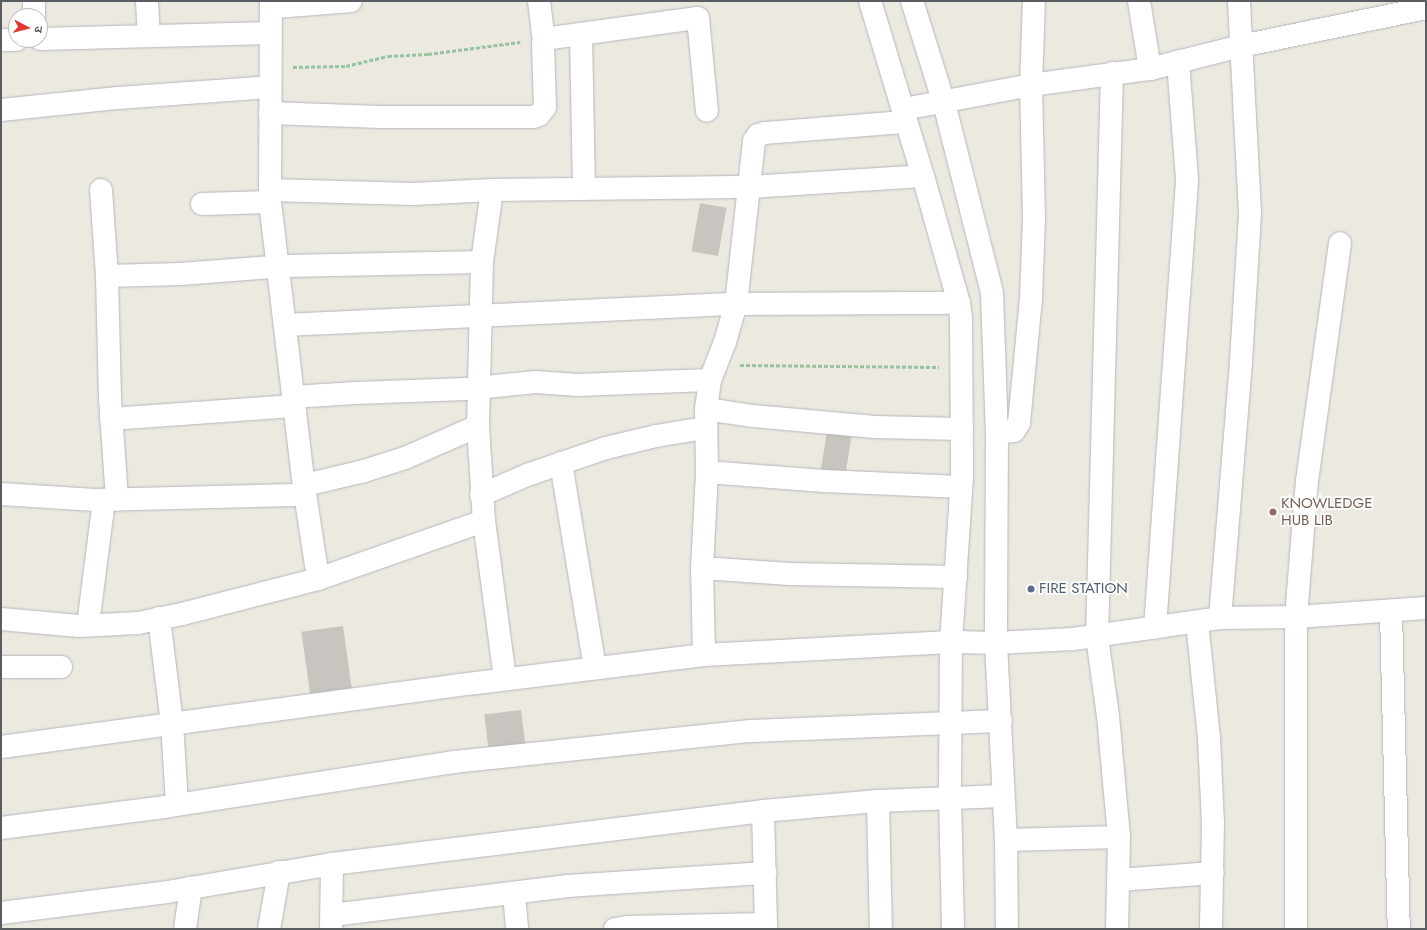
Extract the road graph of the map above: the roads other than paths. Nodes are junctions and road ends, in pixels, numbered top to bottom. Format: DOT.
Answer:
graph roads {
  1 [pos="147,1"];
  2 [pos="351,1"];
  3 [pos="539,1"];
  4 [pos="870,1"];
  5 [pos="912,1"];
  6 [pos="1034,1"];
  7 [pos="1139,1"];
  8 [pos="1238,1"];
  9 [pos="271,3"];
  10 [pos="1426,8"];
  11 [pos="270,33"];
  12 [pos="581,34"];
  13 [pos="149,35"];
  14 [pos="48,39"];
  15 [pos="544,39"];
  16 [pos="1241,46"];
  17 [pos="1178,61"];
  18 [pos="1150,69"];
  19 [pos="1112,73"];
  20 [pos="270,79"];
  21 [pos="1031,85"];
  22 [pos="944,102"];
  23 [pos="1,110"];
  24 [pos="707,111"];
  25 [pos="270,113"];
  26 [pos="905,116"];
  27 [pos="924,176"];
  28 [pos="750,187"];
  29 [pos="584,189"];
  30 [pos="102,190"];
  31 [pos="492,190"];
  32 [pos="270,196"];
  33 [pos="202,204"];
  34 [pos="1340,243"];
  35 [pos="482,262"];
  36 [pos="278,266"];
  37 [pos="107,276"];
  38 [pos="959,303"];
  39 [pos="736,304"];
  40 [pos="480,316"];
  41 [pos="285,325"];
  42 [pos="714,371"];
  43 [pos="478,388"];
  44 [pos="293,401"];
  45 [pos="111,419"];
  46 [pos="706,419"];
  47 [pos="478,426"];
  48 [pos="962,429"];
  49 [pos="997,433"];
  50 [pos="561,463"];
  51 [pos="707,472"];
  52 [pos="961,487"];
  53 [pos="305,491"];
  54 [pos="1,494"];
  55 [pos="481,495"];
  56 [pos="110,500"];
  57 [pos="484,521"];
  58 [pos="702,568"];
  59 [pos="956,577"];
  60 [pos="318,579"];
  61 [pos="1426,608"];
  62 [pos="1391,611"];
  63 [pos="1296,617"];
  64 [pos="159,618"];
  65 [pos="1220,618"];
  66 [pos="1,619"];
  67 [pos="1197,622"];
  68 [pos="88,625"];
  69 [pos="1155,628"];
  70 [pos="1097,637"];
  71 [pos="951,642"];
  72 [pos="996,643"];
  73 [pos="704,655"];
  74 [pos="1,667"];
  75 [pos="61,667"];
  76 [pos="595,668"];
  77 [pos="505,679"];
  78 [pos="1001,721"];
  79 [pos="952,722"];
  80 [pos="172,724"];
  81 [pos="1,747"];
  82 [pos="1003,796"];
  83 [pos="950,797"];
  84 [pos="878,801"];
  85 [pos="177,804"];
  86 [pos="763,811"];
  87 [pos="1,828"];
  88 [pos="1119,837"];
  89 [pos="1006,840"];
  90 [pos="332,864"];
  91 [pos="279,872"];
  92 [pos="766,873"];
  93 [pos="1213,873"];
  94 [pos="1119,880"];
  95 [pos="191,887"];
  96 [pos="514,894"];
  97 [pos="1,913"];
  98 [pos="332,922"];
  99 [pos="766,926"];
  100 [pos="185,929"];
  101 [pos="269,929"];
  102 [pos="518,929"];
  103 [pos="615,929"];
  104 [pos="880,929"];
  105 [pos="953,929"];
  106 [pos="1007,929"];
  107 [pos="1117,929"];
  108 [pos="1211,929"];
  109 [pos="1296,929"];
  110 [pos="1399,929"];
  1 -- 13 [label="street"];
  2 -- 9 [label="street"];
  3 -- 15 [label="street"];
  4 -- 26 [label="street"];
  5 -- 22 [label="street"];
  6 -- 21 [label="street"];
  7 -- 18 [label="street"];
  8 -- 16 [label="street"];
  9 -- 11 [label="street"];
  10 -- 16 [label="street"];
  11 -- 13 [label="street"];
  11 -- 20 [label="street"];
  12 -- 15 [label="street"];
  12 -- 24 [label="street"];
  12 -- 29 [label="street"];
  13 -- 14 [label="street"];
  15 -- 25 [label="street"];
  16 -- 17 [label="street"];
  16 -- 65 [label="street"];
  17 -- 18 [label="street"];
  17 -- 69 [label="street"];
  18 -- 19 [label="street"];
  19 -- 21 [label="street"];
  19 -- 70 [label="street"];
  20 -- 23 [label="street"];
  20 -- 25 [label="street"];
  21 -- 22 [label="street"];
  21 -- 49 [label="street"];
  22 -- 26 [label="street"];
  22 -- 49 [label="street"];
  25 -- 32 [label="street"];
  26 -- 27 [label="street"];
  26 -- 28 [label="street"];
  27 -- 28 [label="street"];
  27 -- 38 [label="street"];
  28 -- 29 [label="street"];
  28 -- 39 [label="street"];
  29 -- 31 [label="street"];
  30 -- 37 [label="street"];
  31 -- 32 [label="street"];
  31 -- 35 [label="street"];
  32 -- 33 [label="street"];
  32 -- 36 [label="street"];
  34 -- 63 [label="street"];
  35 -- 36 [label="street"];
  35 -- 40 [label="street"];
  36 -- 37 [label="street"];
  36 -- 41 [label="street"];
  37 -- 45 [label="street"];
  38 -- 39 [label="street"];
  38 -- 48 [label="street"];
  39 -- 40 [label="street"];
  39 -- 42 [label="street"];
  40 -- 41 [label="street"];
  40 -- 43 [label="street"];
  41 -- 44 [label="street"];
  42 -- 43 [label="street"];
  42 -- 46 [label="street"];
  43 -- 44 [label="street"];
  43 -- 47 [label="street"];
  44 -- 45 [label="street"];
  44 -- 53 [label="street"];
  45 -- 56 [label="street"];
  46 -- 48 [label="street"];
  46 -- 50 [label="street"];
  46 -- 51 [label="street"];
  47 -- 53 [label="street"];
  47 -- 55 [label="street"];
  48 -- 52 [label="street"];
  49 -- 72 [label="street"];
  50 -- 55 [label="street"];
  50 -- 76 [label="street"];
  51 -- 52 [label="street"];
  51 -- 58 [label="street"];
  52 -- 59 [label="street"];
  53 -- 56 [label="street"];
  53 -- 60 [label="street"];
  54 -- 56 [label="street"];
  55 -- 57 [label="street"];
  56 -- 68 [label="street"];
  57 -- 60 [label="street"];
  57 -- 77 [label="street"];
  58 -- 59 [label="street"];
  58 -- 73 [label="street"];
  59 -- 71 [label="street"];
  60 -- 64 [label="street"];
  61 -- 62 [label="street"];
  62 -- 63 [label="street"];
  62 -- 110 [label="street"];
  63 -- 65 [label="street"];
  63 -- 109 [label="street"];
  64 -- 68 [label="street"];
  64 -- 80 [label="street"];
  65 -- 67 [label="street"];
  66 -- 68 [label="street"];
  67 -- 69 [label="street"];
  67 -- 93 [label="street"];
  69 -- 70 [label="street"];
  70 -- 72 [label="street"];
  70 -- 88 [label="street"];
  71 -- 72 [label="street"];
  71 -- 73 [label="street"];
  71 -- 79 [label="street"];
  72 -- 78 [label="street"];
  73 -- 76 [label="street"];
  74 -- 75 [label="street"];
  76 -- 77 [label="street"];
  77 -- 80 [label="street"];
  78 -- 79 [label="street"];
  78 -- 82 [label="street"];
  79 -- 83 [label="street"];
  79 -- 85 [label="street"];
  80 -- 81 [label="street"];
  80 -- 85 [label="street"];
  82 -- 83 [label="street"];
  82 -- 89 [label="street"];
  83 -- 84 [label="street"];
  83 -- 105 [label="street"];
  84 -- 86 [label="street"];
  84 -- 104 [label="street"];
  85 -- 87 [label="street"];
  86 -- 90 [label="street"];
  86 -- 92 [label="street"];
  88 -- 89 [label="street"];
  88 -- 94 [label="street"];
  89 -- 106 [label="street"];
  90 -- 91 [label="street"];
  90 -- 98 [label="street"];
  91 -- 95 [label="street"];
  91 -- 101 [label="street"];
  92 -- 96 [label="street"];
  92 -- 99 [label="street"];
  93 -- 94 [label="street"];
  93 -- 108 [label="street"];
  94 -- 107 [label="street"];
  95 -- 97 [label="street"];
  95 -- 100 [label="street"];
  96 -- 98 [label="street"];
  96 -- 102 [label="street"];
  99 -- 103 [label="street"];
}
